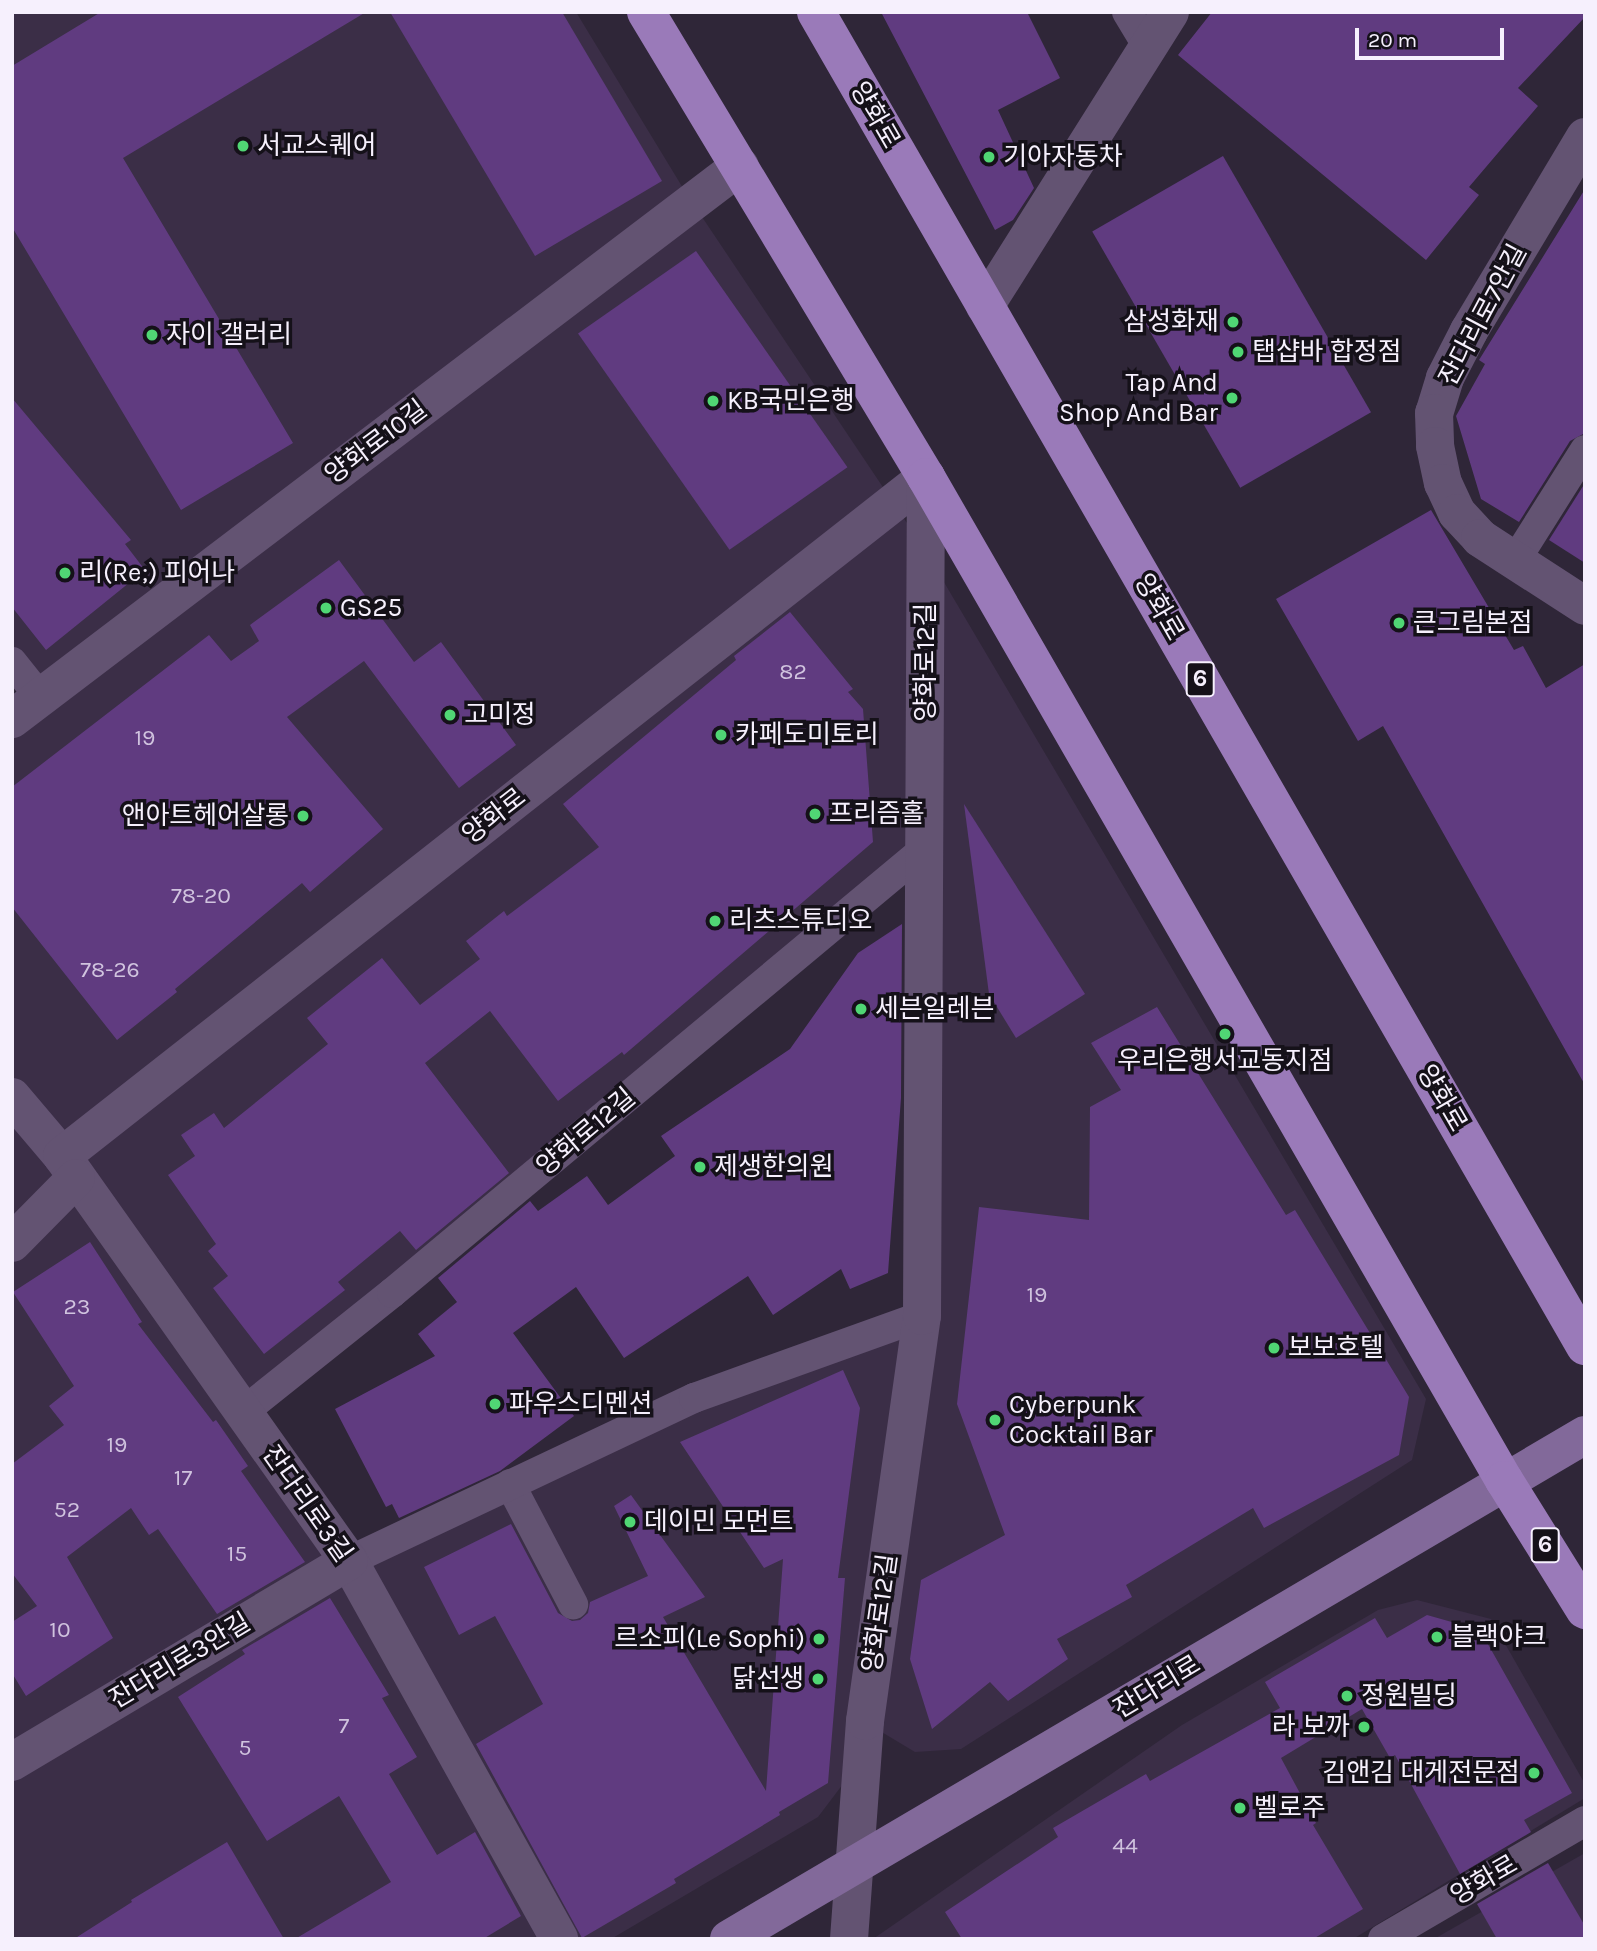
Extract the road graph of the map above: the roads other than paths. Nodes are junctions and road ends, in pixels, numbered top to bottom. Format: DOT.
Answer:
graph roads {
  1 [pos="646,12"];
  2 [pos="816,12"];
  3 [pos="1128,12"];
  4 [pos="1170,12"];
  5 [pos="1148,47"];
  6 [pos="1585,137"];
  7 [pos="740,166"];
  8 [pos="985,306"];
  9 [pos="1585,450"];
  10 [pos="926,477"];
  11 [pos="1515,561"];
  12 [pos="1585,606"];
  13 [pos="12,662"];
  14 [pos="26,708"];
  15 [pos="926,848"];
  16 [pos="12,1097"];
  17 [pos="69,1167"];
  18 [pos="12,1243"];
  19 [pos="922,1316"];
  20 [pos="1585,1346"];
  21 [pos="243,1412"];
  22 [pos="1585,1435"];
  23 [pos="1504,1480"];
  24 [pos="510,1484"];
  25 [pos="349,1561"];
  26 [pos="572,1604"];
  27 [pos="1585,1610"];
  28 [pos="12,1762"];
  29 [pos="1585,1821"];
  30 [pos="852,1869"];
  31 [pos="559,1939"];
  32 [pos="729,1939"];
  33 [pos="849,1939"];
  34 [pos="1383,1939"];
  1 -- 7 [label="main road, 6"];
  2 -- 8 [label="main road, 양화로 / 6"];
  3 -- 5 [label="lane"];
  4 -- 5 [label="street"];
  5 -- 8 [label="street"];
  6 -- 11 [label="street, 잔다리로7안길"];
  7 -- 10 [label="main road, 6"];
  7 -- 14 [label="street, 양화로10길"];
  8 -- 20 [label="main road, 양화로 / 6"];
  9 -- 11 [label="lane"];
  10 -- 15 [label="street, 양화로12길"];
  10 -- 17 [label="street, 양화로"];
  10 -- 23 [label="main road, 6"];
  11 -- 12 [label="street, 잔다리로7안길"];
  13 -- 14 [label="lane"];
  15 -- 19 [label="street, 양화로12길"];
  15 -- 21 [label="lane, 양화로12길"];
  16 -- 17 [label="street, 잔다리로3길"];
  17 -- 18 [label="street"];
  17 -- 21 [label="street, 잔다리로3길"];
  19 -- 24 [label="lane"];
  19 -- 30 [label="street, 양화로12길"];
  21 -- 25 [label="street, 잔다리로3길"];
  22 -- 23 [label="street, 잔다리로"];
  23 -- 27 [label="main road, 6"];
  23 -- 30 [label="street, 잔다리로"];
  24 -- 25 [label="lane"];
  24 -- 26 [label="lane"];
  25 -- 28 [label="street, 잔다리로3안길"];
  25 -- 31 [label="street, 잔다리로3길"];
  29 -- 34 [label="lane, 양화로"];
  30 -- 32 [label="street, 잔다리로"];
  30 -- 33 [label="street, 양화로12길"];
}
